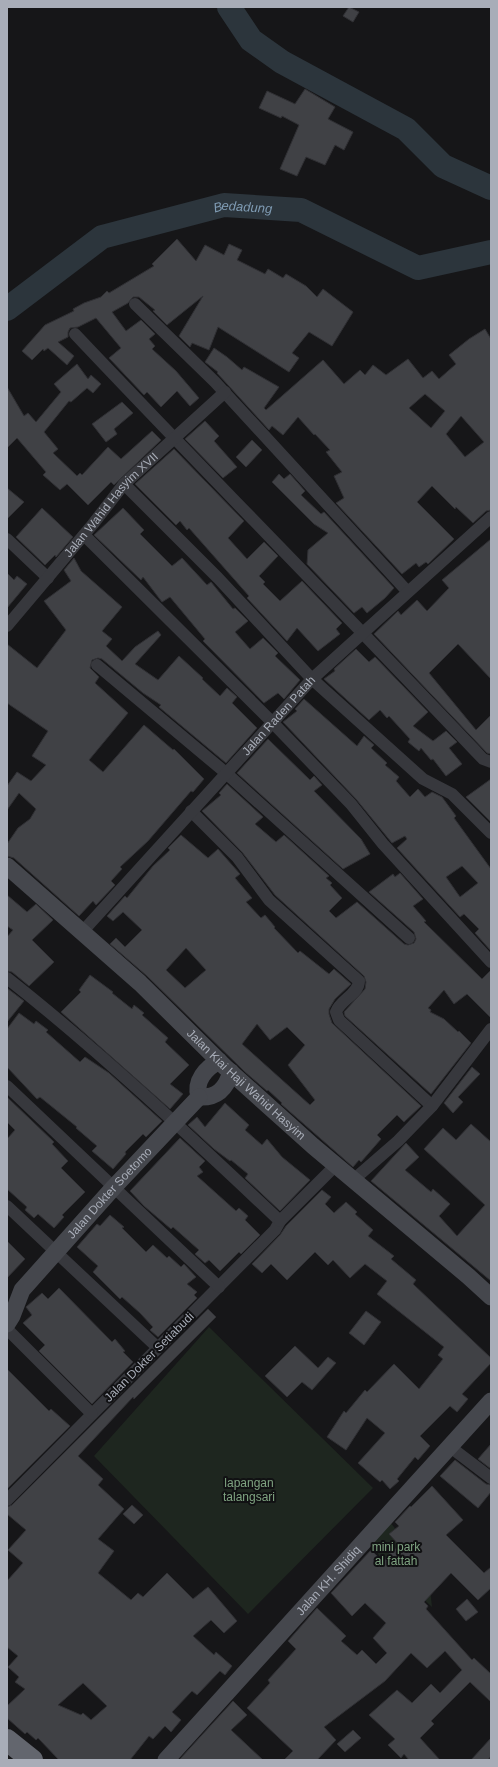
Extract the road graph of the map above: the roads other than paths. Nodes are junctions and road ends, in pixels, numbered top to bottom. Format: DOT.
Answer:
graph roads {
  1 [pos="134,304"];
  2 [pos="75,334"];
  3 [pos="224,392"];
  4 [pos="174,438"];
  5 [pos="124,484"];
  6 [pos="491,517"];
  7 [pos="84,535"];
  8 [pos="7,539"];
  9 [pos="48,578"];
  10 [pos="407,591"];
  11 [pos="7,626"];
  12 [pos="362,632"];
  13 [pos="97,665"];
  14 [pos="312,679"];
  15 [pos="272,722"];
  16 [pos="491,762"];
  17 [pos="226,773"];
  18 [pos="191,811"];
  19 [pos="491,833"];
  20 [pos="7,866"];
  21 [pos="83,931"];
  22 [pos="409,938"];
  23 [pos="491,962"];
  24 [pos="7,978"];
  25 [pos="491,1029"];
  26 [pos="225,1067"];
  27 [pos="7,1086"];
  28 [pos="199,1097"];
  29 [pos="432,1106"];
  30 [pos="175,1123"];
  31 [pos="335,1166"];
  32 [pos="352,1180"];
  33 [pos="114,1187"];
  34 [pos="7,1206"];
  35 [pos="280,1221"];
  36 [pos="56,1251"];
  37 [pos="219,1287"];
  38 [pos="14,1291"];
  39 [pos="491,1297"];
  40 [pos="7,1324"];
  41 [pos="7,1329"];
  42 [pos="158,1348"];
  43 [pos="491,1401"];
  44 [pos="92,1414"];
  45 [pos="449,1446"];
  46 [pos="491,1478"];
  47 [pos="7,1500"];
  48 [pos="7,1740"];
  49 [pos="32,1760"];
  50 [pos="166,1760"];
  1 -- 3 [label="street"];
  2 -- 4 [label="street"];
  3 -- 4 [label="street, Jalan Wahid Hasyim XVII"];
  3 -- 10 [label="street"];
  4 -- 5 [label="street, Jalan Wahid Hasyim XVII"];
  4 -- 12 [label="street"];
  5 -- 7 [label="street, Jalan Wahid Hasyim XVII"];
  5 -- 14 [label="street"];
  6 -- 10 [label="street, Jalan Raden Patah"];
  7 -- 9 [label="street, Jalan Wahid Hasyim XVII"];
  7 -- 15 [label="street"];
  8 -- 9 [label="street"];
  9 -- 11 [label="street, Jalan Wahid Hasyim XVII"];
  10 -- 12 [label="street, Jalan Raden Patah"];
  12 -- 14 [label="street, Jalan Raden Patah"];
  12 -- 16 [label="street"];
  13 -- 17 [label="street"];
  14 -- 15 [label="street, Jalan Raden Patah"];
  14 -- 19 [label="street"];
  15 -- 17 [label="street, Jalan Raden Patah"];
  15 -- 23 [label="street"];
  17 -- 18 [label="street, Jalan Raden Patah"];
  17 -- 22 [label="street"];
  18 -- 21 [label="street, Jalan Raden Patah"];
  18 -- 29 [label="street"];
  20 -- 21 [label="street, Jalan Kiai Haji Wahid Hasyim"];
  21 -- 26 [label="street, Jalan Kiai Haji Wahid Hasyim"];
  24 -- 30 [label="street"];
  25 -- 29 [label="street"];
  26 -- 28 [label="street"];
  26 -- 28 [label="street"];
  26 -- 31 [label="street, Jalan Kiai Haji Wahid Hasyim"];
  27 -- 33 [label="street"];
  28 -- 30 [label="street, Jalan Dokter Soetomo"];
  29 -- 32 [label="street"];
  30 -- 33 [label="street, Jalan Dokter Soetomo"];
  30 -- 35 [label="street"];
  31 -- 32 [label="street, Jalan Kiai Haji Wahid Hasyim"];
  31 -- 35 [label="street, Jalan Dokter Setiabudi"];
  32 -- 39 [label="street, Jalan Kiai Haji Wahid Hasyim"];
  33 -- 36 [label="street, Jalan Dokter Soetomo"];
  33 -- 37 [label="street"];
  34 -- 36 [label="street"];
  35 -- 37 [label="street, Jalan Dokter Setiabudi"];
  36 -- 38 [label="street, Jalan Dokter Soetomo"];
  36 -- 42 [label="street"];
  37 -- 42 [label="street, Jalan Dokter Setiabudi"];
  38 -- 40 [label="street, Jalan Dokter Soetomo"];
  41 -- 44 [label="street"];
  42 -- 44 [label="street, Jalan Dokter Setiabudi"];
  43 -- 45 [label="street, Jalan KH. Shidiq"];
  44 -- 47 [label="street, Jalan Dokter Setiabudi"];
  45 -- 46 [label="street"];
  45 -- 50 [label="street, Jalan KH. Shidiq"];
  48 -- 49 [label="highway"];
}
